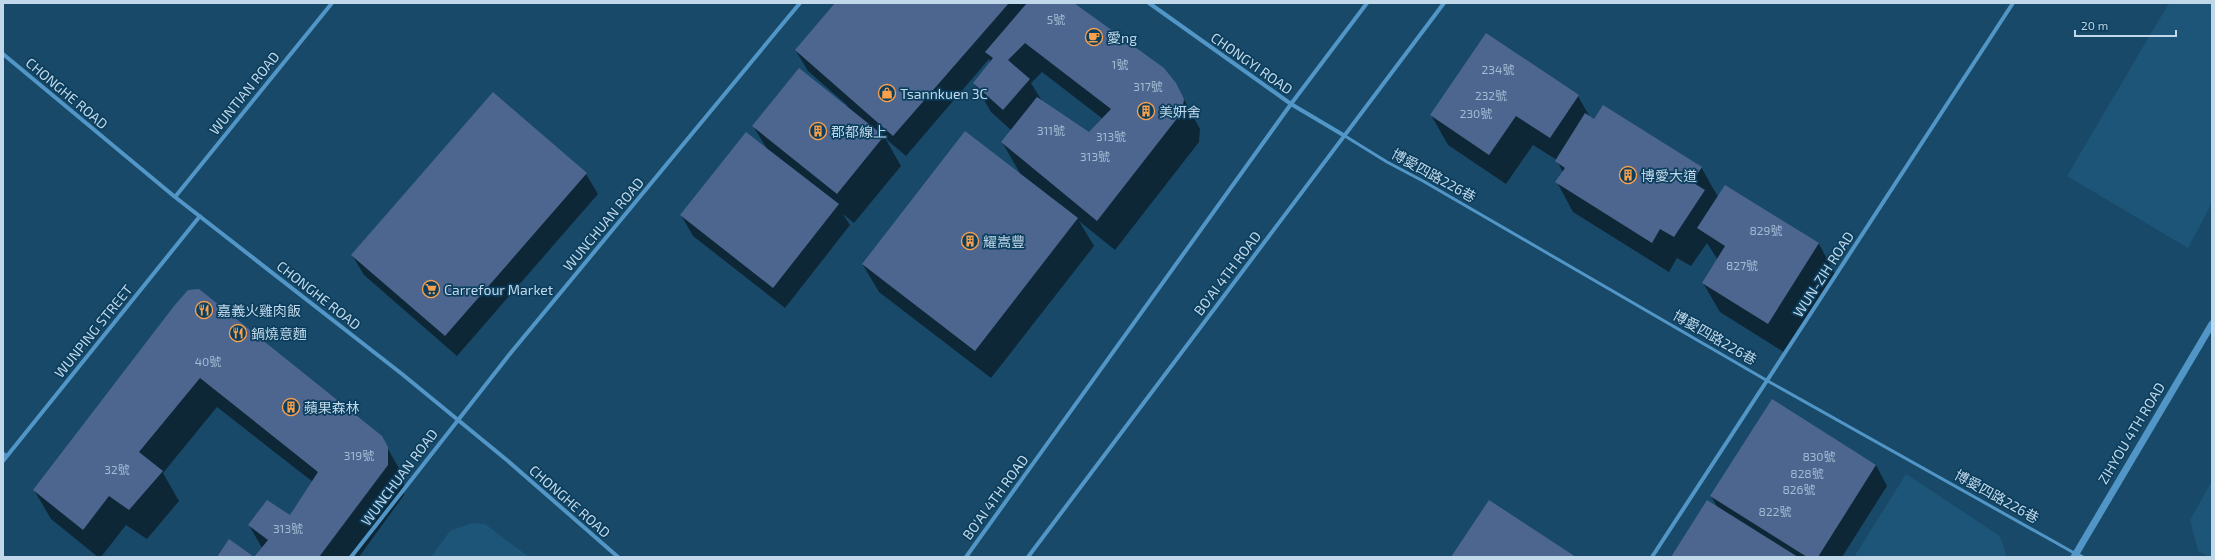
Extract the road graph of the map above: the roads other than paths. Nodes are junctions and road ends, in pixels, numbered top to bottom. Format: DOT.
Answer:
graph roads {
  1 [pos="332,3"];
  2 [pos="800,3"];
  3 [pos="1149,3"];
  4 [pos="1367,3"];
  5 [pos="1444,3"];
  6 [pos="2013,3"];
  7 [pos="3,54"];
  8 [pos="1291,104"];
  9 [pos="1345,136"];
  10 [pos="175,197"];
  11 [pos="200,216"];
  12 [pos="2212,324"];
  13 [pos="1766,380"];
  14 [pos="457,419"];
  15 [pos="5,455"];
  16 [pos="3,461"];
  17 [pos="2077,556"];
  18 [pos="351,557"];
  19 [pos="618,557"];
  20 [pos="966,557"];
  21 [pos="1028,557"];
  22 [pos="1652,557"];
  1 -- 10 [label="street, WUNTIAN ROAD"];
  2 -- 14 [label="street, WUNCHUAN ROAD"];
  3 -- 8 [label="street, CHONGYI ROAD"];
  4 -- 8 [label="street, BO'AI 4TH ROAD"];
  5 -- 9 [label="street, BO'AI 4TH ROAD"];
  6 -- 13 [label="street, WUN-ZIH ROAD"];
  7 -- 10 [label="street, CHONGHE ROAD"];
  8 -- 9 [label="street, CHONGYI ROAD"];
  8 -- 20 [label="street, BO'AI 4TH ROAD"];
  9 -- 13 [label="lane, 博愛四路226巷"];
  9 -- 21 [label="street, BO'AI 4TH ROAD"];
  10 -- 11 [label="street, CHONGHE ROAD"];
  11 -- 14 [label="street, CHONGHE ROAD"];
  11 -- 15 [label="street, WUNPING STREET"];
  12 -- 17 [label="street, ZIHYOU 4TH ROAD"];
  13 -- 17 [label="lane, 博愛四路226巷"];
  13 -- 22 [label="street, WUN-ZIH ROAD"];
  14 -- 18 [label="street, WUNCHUAN ROAD"];
  14 -- 19 [label="street, CHONGHE ROAD"];
  15 -- 16 [label="street, WUNPING STREET"];
}
